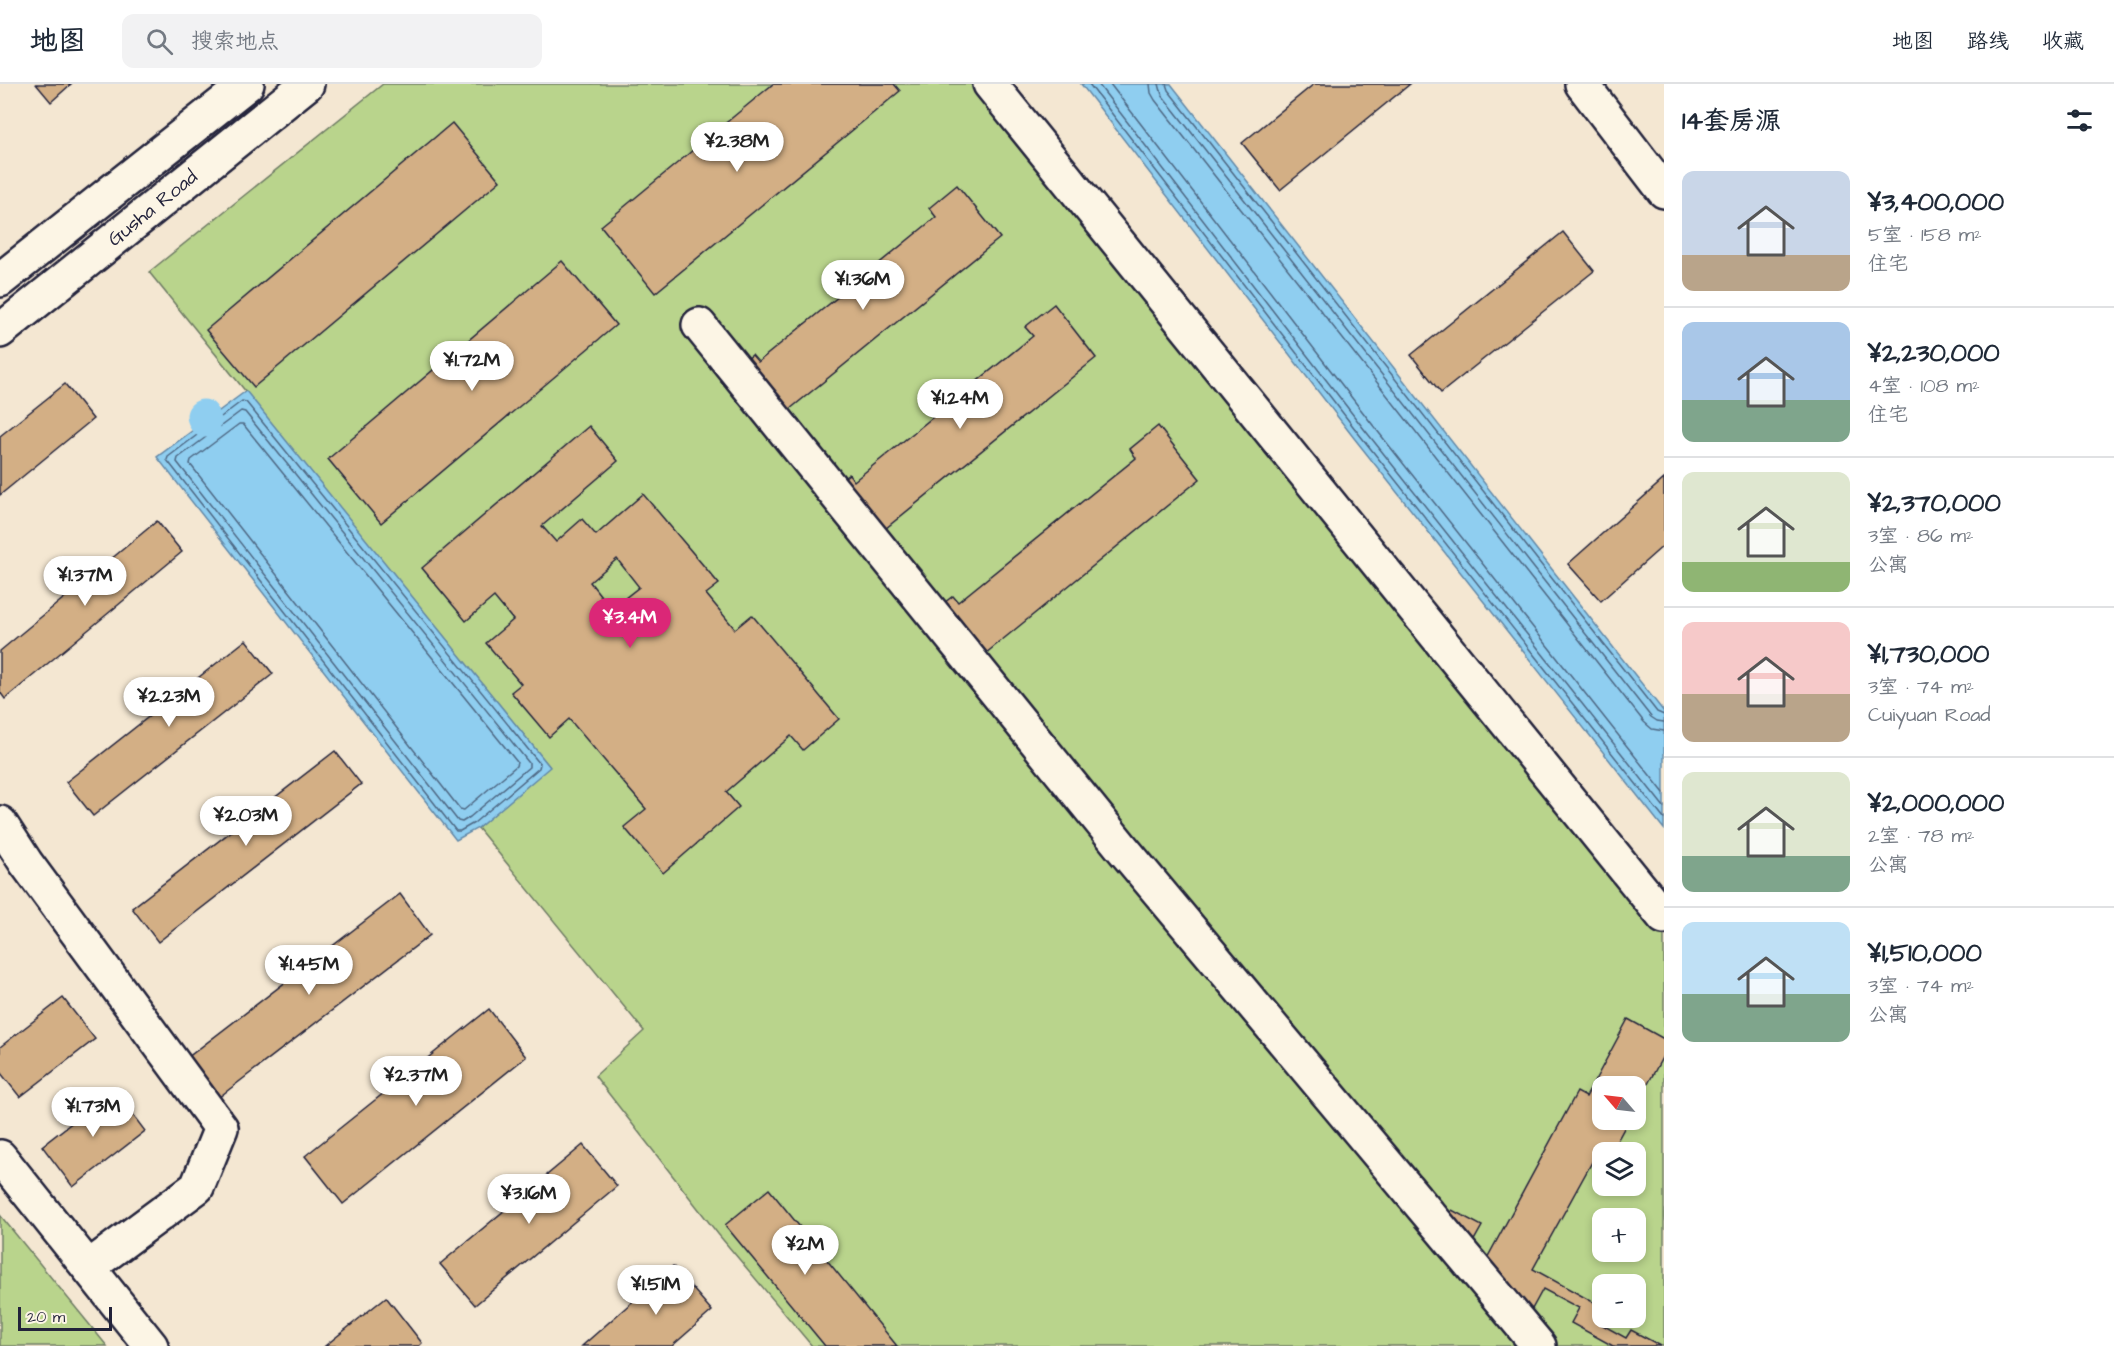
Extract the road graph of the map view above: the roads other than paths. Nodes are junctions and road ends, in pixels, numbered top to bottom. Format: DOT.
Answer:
graph roads {
  1 [pos="247,84"];
  2 [pos="307,84"];
  3 [pos="990,84"];
  4 [pos="1582,84"];
  5 [pos="1664,191"];
  6 [pos="0,280"];
  7 [pos="699,325"];
  8 [pos="0,331"];
  9 [pos="0,823"];
  10 [pos="1664,917"];
  11 [pos="0,1157"];
  12 [pos="89,1267"];
  13 [pos="151,1346"];
  14 [pos="1539,1346"];
  1 -- 6 [label="street, Gusha Road"];
  2 -- 8 [label="street, Gusha Road"];
  3 -- 10 [label="street"];
  4 -- 5 [label="street"];
  7 -- 14 [label="street"];
  9 -- 12 [label="street"];
  11 -- 12 [label="street"];
  12 -- 13 [label="street"];
}
